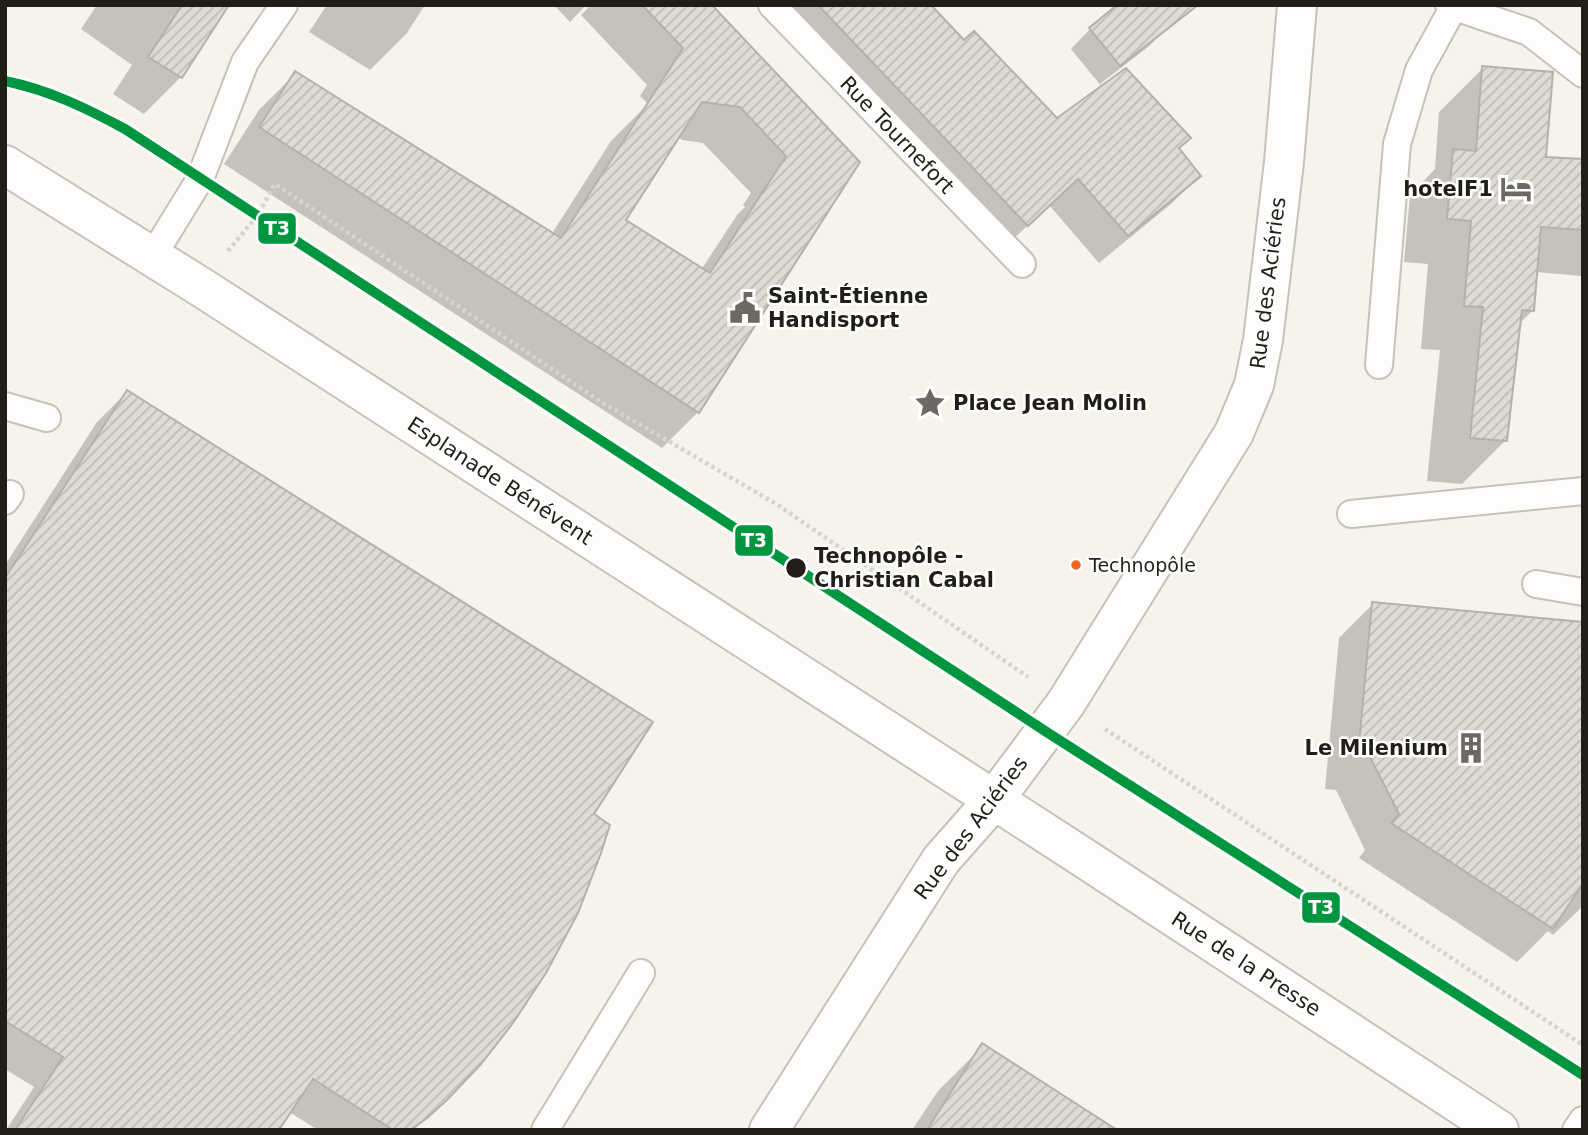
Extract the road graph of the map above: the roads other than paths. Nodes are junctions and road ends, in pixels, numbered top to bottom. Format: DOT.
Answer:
graph roads {
  1 [pos="284,5"];
  2 [pos="772,5"];
  3 [pos="1297,5"];
  4 [pos="1451,6"];
  5 [pos="1583,74"];
  6 [pos="5,164"];
  7 [pos="152,257"];
  8 [pos="1022,264"];
  9 [pos="1379,365"];
  10 [pos="5,406"];
  11 [pos="47,418"];
  12 [pos="1583,491"];
  13 [pos="1352,514"];
  14 [pos="1536,584"];
  15 [pos="1583,592"];
  16 [pos="993,801"];
  17 [pos="641,973"];
  18 [pos="1583,1120"];
  19 [pos="545,1130"];
  20 [pos="769,1130"];
  21 [pos="1499,1130"];
  22 [pos="1576,1130"];
  1 -- 7 [label="lane"];
  2 -- 8 [label="lane, Rue Tournefort"];
  3 -- 16 [label="street, Rue des Aciéries"];
  4 -- 5 [label="lane"];
  4 -- 9 [label="lane"];
  6 -- 7 [label="street, Esplanade Bénévent"];
  7 -- 16 [label="street, Esplanade Bénévent"];
  10 -- 11 [label="lane"];
  12 -- 13 [label="lane"];
  14 -- 15 [label="lane"];
  16 -- 20 [label="street, Rue des Aciéries"];
  16 -- 21 [label="street, Rue de la Presse"];
  17 -- 19 [label="lane"];
  18 -- 22 [label="lane"];
}
